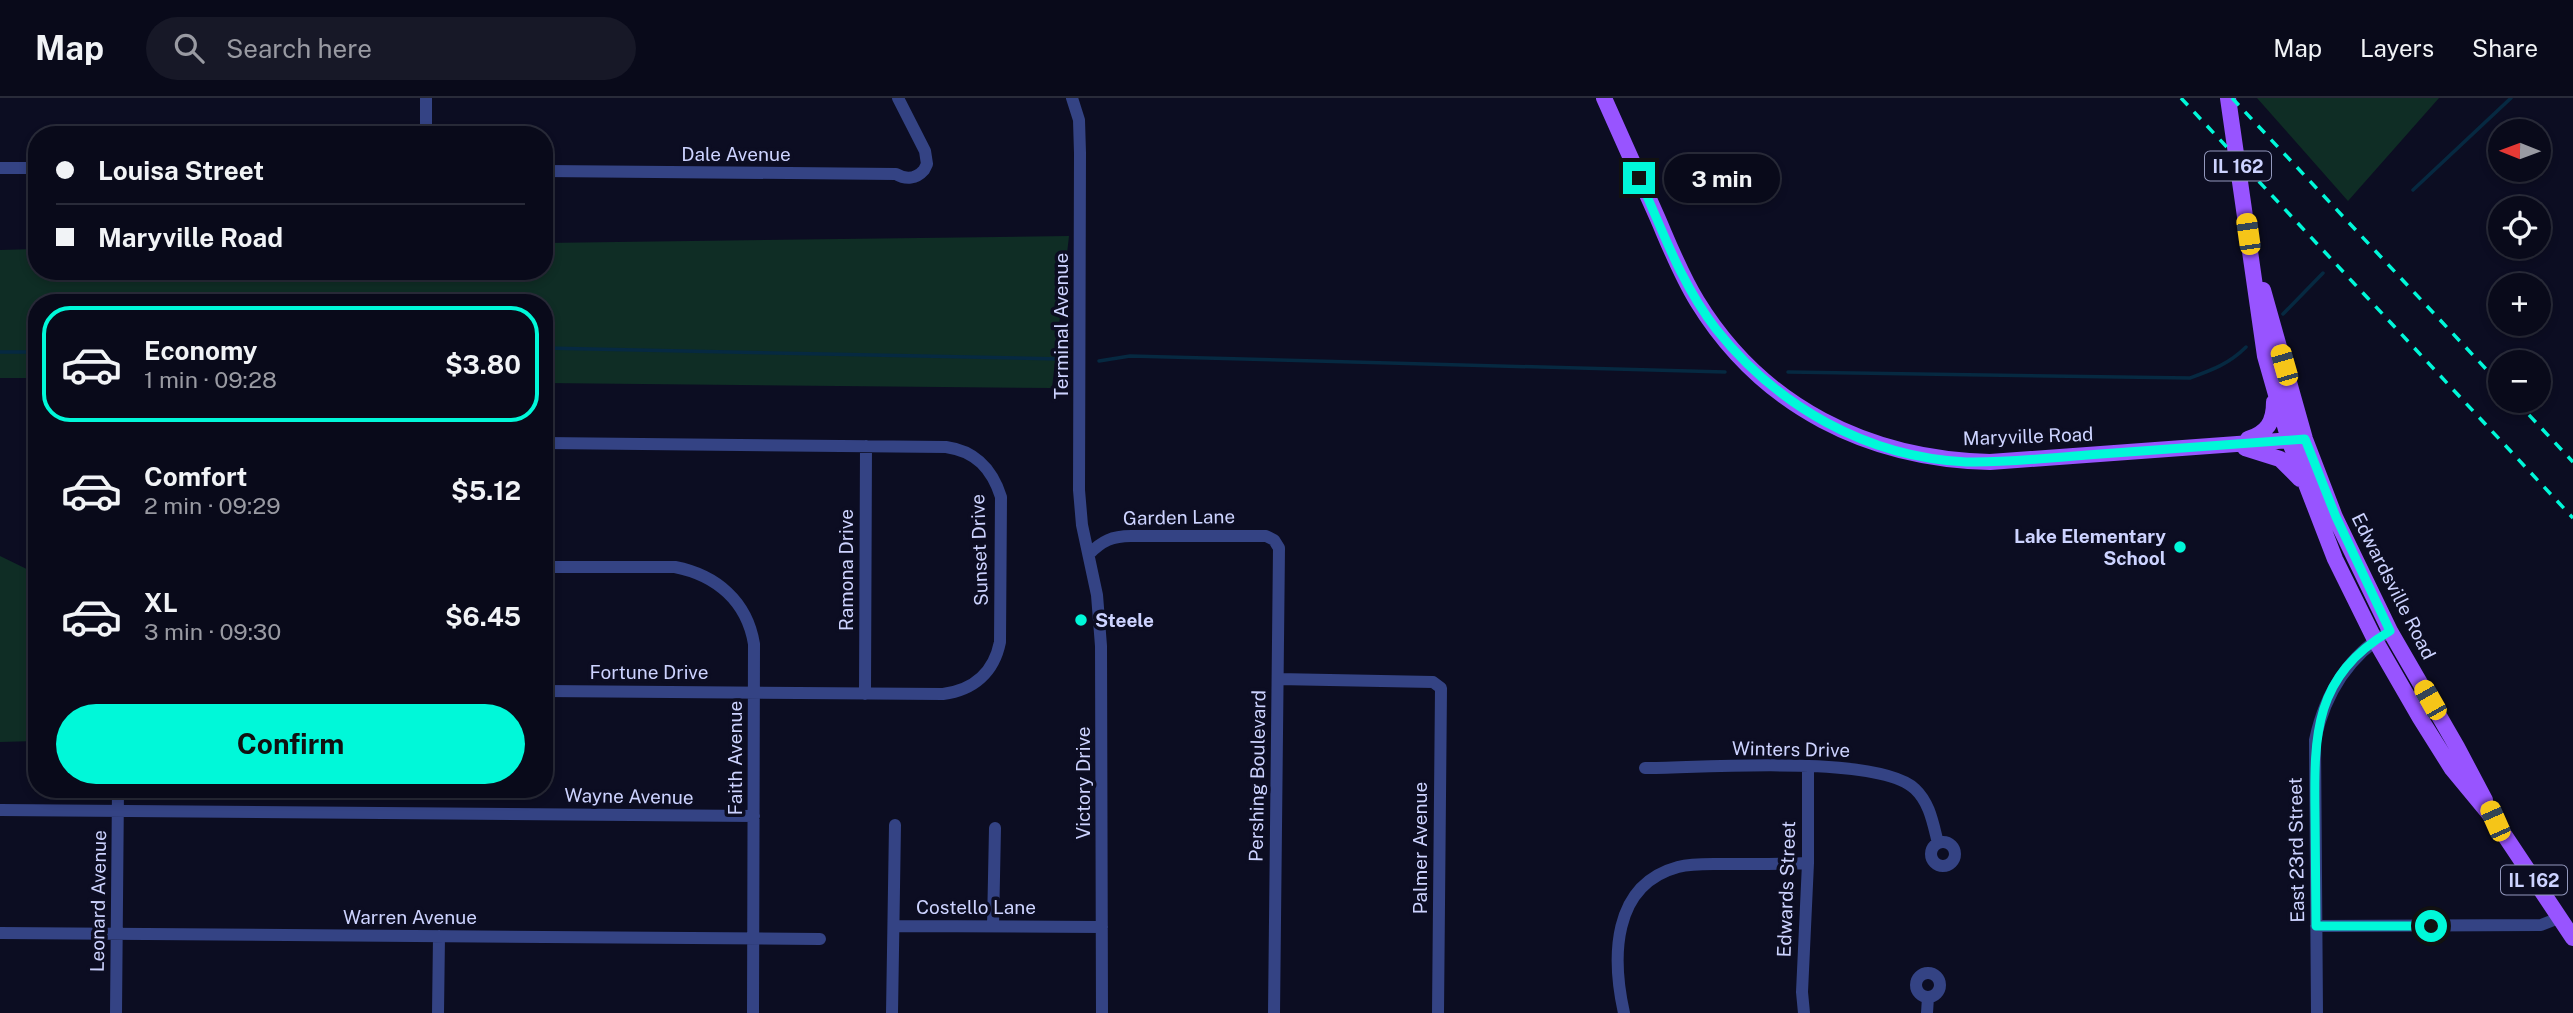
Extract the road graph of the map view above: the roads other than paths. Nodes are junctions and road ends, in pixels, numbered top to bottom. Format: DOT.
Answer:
graph roads {
  1 [pos="426,98"];
  2 [pos="898,98"];
  3 [pos="1072,98"];
  4 [pos="1604,98"];
  5 [pos="2228,98"];
  6 [pos="426,126"];
  7 [pos="0,168"];
  8 [pos="28,168"];
  9 [pos="553,171"];
  10 [pos="2248,234"];
  11 [pos="2275,392"];
  12 [pos="2297,440"];
  13 [pos="553,443"];
  14 [pos="2229,445"];
  15 [pos="866,446"];
  16 [pos="2307,490"];
  17 [pos="1274,540"];
  18 [pos="1089,554"];
  19 [pos="553,567"];
  20 [pos="2390,631"];
  21 [pos="2375,640"];
  22 [pos="1278,679"];
  23 [pos="553,691"];
  24 [pos="754,692"];
  25 [pos="865,694"];
  26 [pos="1808,766"];
  27 [pos="1645,768"];
  28 [pos="118,798"];
  29 [pos="0,810"];
  30 [pos="118,811"];
  31 [pos="754,816"];
  32 [pos="2495,821"];
  33 [pos="895,825"];
  34 [pos="995,828"];
  35 [pos="1938,843"];
  36 [pos="1808,863"];
  37 [pos="2559,918"];
  38 [pos="894,926"];
  39 [pos="993,926"];
  40 [pos="2316,926"];
  41 [pos="1102,927"];
  42 [pos="0,933"];
  43 [pos="117,934"];
  44 [pos="439,936"];
  45 [pos="2573,938"];
  46 [pos="754,939"];
  47 [pos="820,940"];
  48 [pos="1928,997"];
  49 [pos="116,1013"];
  50 [pos="438,1013"];
  51 [pos="753,1013"];
  52 [pos="892,1013"];
  53 [pos="1102,1013"];
  54 [pos="1274,1013"];
  55 [pos="1438,1013"];
  56 [pos="1624,1013"];
  57 [pos="1804,1013"];
  58 [pos="1927,1013"];
  59 [pos="2318,1013"];
  1 -- 6 [label="street"];
  2 -- 9 [label="street, Dale Avenue"];
  3 -- 18 [label="street, Terminal Avenue"];
  4 -- 14 [label="main road, Maryville Road"];
  5 -- 10 [label="main road, IL 162"];
  7 -- 8 [label="street"];
  10 -- 11 [label="main road, IL 162"];
  10 -- 12 [label="main road, IL 162"];
  11 -- 12 [label="main road, IL 162"];
  11 -- 14 [label="main road"];
  12 -- 14 [label="main road, Maryville Road"];
  12 -- 16 [label="main road, Edwardsville Road / IL 162"];
  12 -- 20 [label="main road, Edwardsville Road / IL 162"];
  13 -- 15 [label="street, Sunset Drive"];
  14 -- 16 [label="main road"];
  15 -- 25 [label="street, Ramona Drive"];
  15 -- 25 [label="street, Sunset Drive"];
  16 -- 21 [label="main road, Edwardsville Road / IL 162"];
  17 -- 18 [label="street, Garden Lane"];
  17 -- 22 [label="street, Pershing Boulevard"];
  18 -- 41 [label="street, Victory Drive"];
  19 -- 24 [label="street, Faith Avenue"];
  20 -- 21 [label="street, East 23rd Street"];
  20 -- 32 [label="main road, Edwardsville Road / IL 162"];
  21 -- 32 [label="main road, Edwardsville Road / IL 162"];
  21 -- 40 [label="street, East 23rd Street"];
  22 -- 54 [label="street, Pershing Boulevard"];
  22 -- 55 [label="street, Palmer Avenue"];
  23 -- 24 [label="street, Fortune Drive"];
  24 -- 25 [label="street, Sunset Drive"];
  24 -- 31 [label="street, Faith Avenue"];
  26 -- 27 [label="street, Winters Drive"];
  26 -- 35 [label="street, Winters Drive"];
  26 -- 36 [label="street, Edwards Street"];
  28 -- 30 [label="street, Leonard Avenue"];
  29 -- 30 [label="street, Wayne Avenue"];
  30 -- 31 [label="street, Wayne Avenue"];
  30 -- 43 [label="street, Leonard Avenue"];
  31 -- 46 [label="street, Faith Avenue"];
  32 -- 37 [label="main road, Edwardsville Road / IL 162"];
  33 -- 38 [label="street"];
  34 -- 39 [label="street"];
  36 -- 56 [label="street"];
  36 -- 57 [label="street, Edwards Street"];
  37 -- 40 [label="street"];
  37 -- 45 [label="main road, Edwardsville Road / IL 162"];
  38 -- 39 [label="street, Costello Lane"];
  38 -- 52 [label="street, Costello Lane"];
  39 -- 41 [label="street, Costello Lane"];
  40 -- 59 [label="street, East 23rd Street"];
  41 -- 53 [label="street, Victory Drive"];
  42 -- 43 [label="street, Warren Avenue"];
  43 -- 44 [label="street, Warren Avenue"];
  43 -- 49 [label="street, Leonard Avenue"];
  44 -- 46 [label="street, Warren Avenue"];
  44 -- 50 [label="street"];
  46 -- 47 [label="street, Warren Avenue"];
  46 -- 51 [label="street, Faith Avenue"];
  48 -- 58 [label="street"];
}
